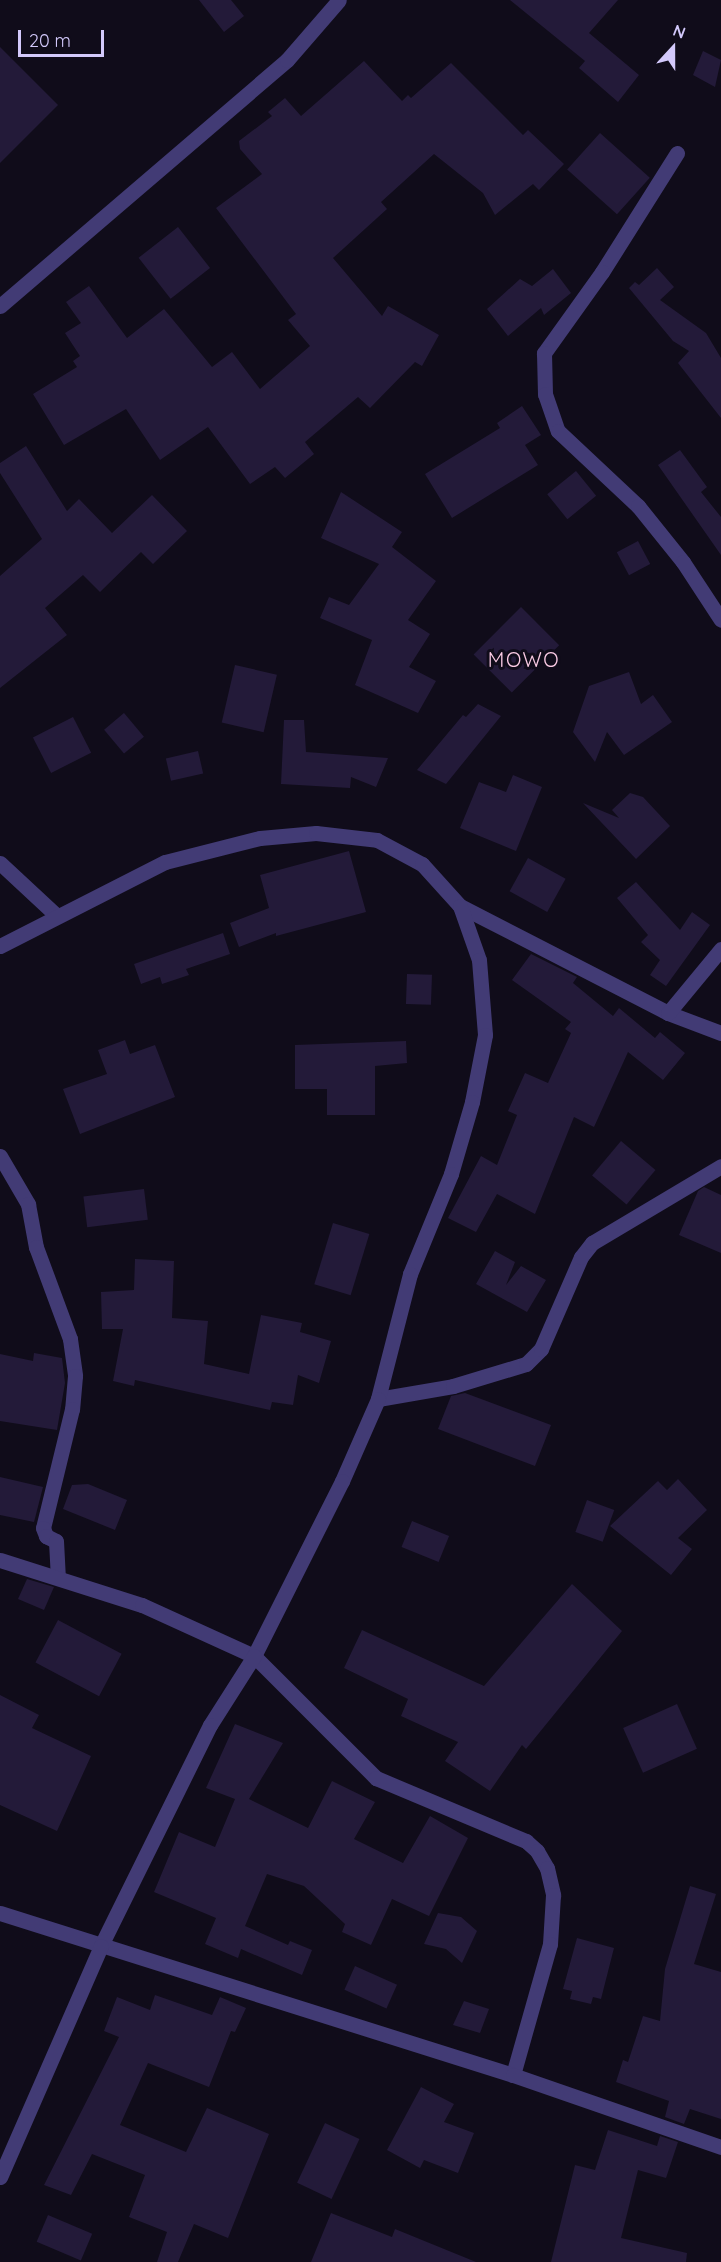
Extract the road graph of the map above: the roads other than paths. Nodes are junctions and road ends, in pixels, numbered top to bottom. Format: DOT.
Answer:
graph roads {
  1 [pos="339,0"];
  2 [pos="677,153"];
  3 [pos="0,306"];
  4 [pos="721,620"];
  5 [pos="0,863"];
  6 [pos="460,906"];
  7 [pos="56,915"];
  8 [pos="0,946"];
  9 [pos="721,949"];
  10 [pos="668,1013"];
  11 [pos="721,1033"];
  12 [pos="0,1156"];
  13 [pos="721,1166"];
  14 [pos="378,1399"];
  15 [pos="0,1560"];
  16 [pos="58,1575"];
  17 [pos="254,1656"];
  18 [pos="0,1913"];
  19 [pos="101,1946"];
  20 [pos="513,2075"];
  21 [pos="721,2147"];
  22 [pos="0,2177"];
  1 -- 3 [label="street"];
  2 -- 4 [label="street"];
  5 -- 7 [label="street"];
  6 -- 7 [label="street"];
  6 -- 10 [label="street"];
  6 -- 14 [label="street"];
  7 -- 8 [label="street"];
  9 -- 10 [label="street"];
  10 -- 11 [label="street"];
  12 -- 16 [label="street"];
  13 -- 14 [label="street"];
  14 -- 17 [label="street"];
  15 -- 16 [label="street"];
  16 -- 17 [label="street"];
  17 -- 19 [label="street"];
  17 -- 20 [label="street"];
  18 -- 19 [label="street"];
  19 -- 20 [label="street"];
  19 -- 22 [label="street"];
  20 -- 21 [label="street"];
}
